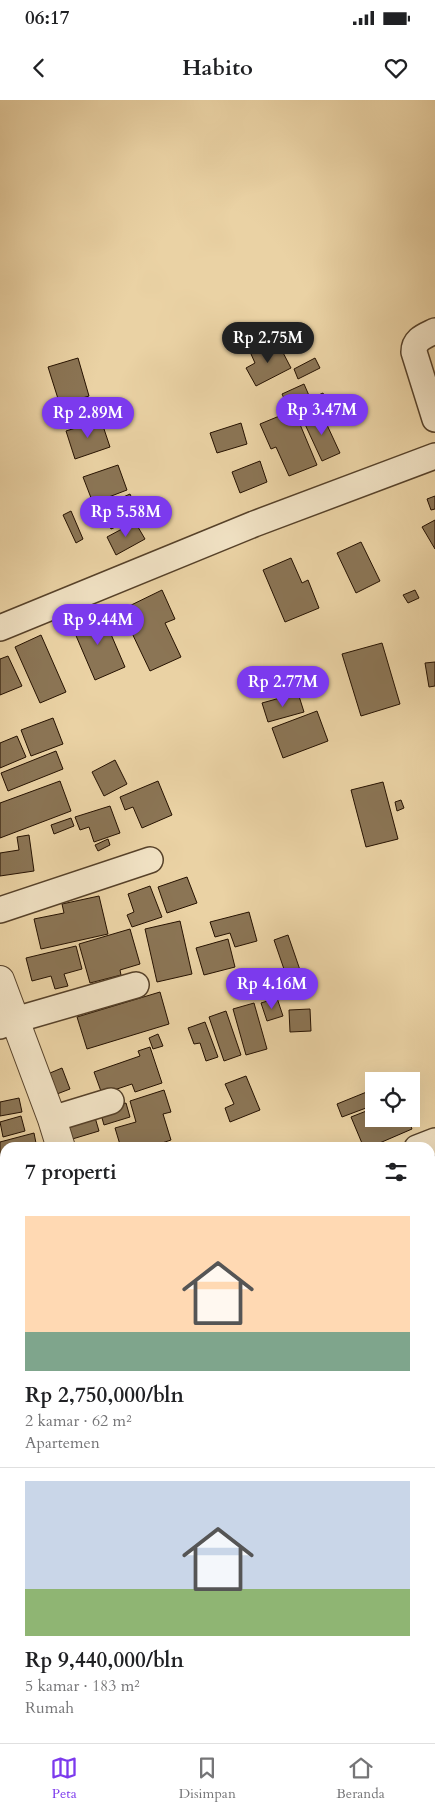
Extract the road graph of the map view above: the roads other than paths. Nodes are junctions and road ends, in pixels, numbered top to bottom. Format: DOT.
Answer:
graph roads {
  1 [pos="435,331"];
  2 [pos="435,419"];
  3 [pos="435,456"];
  4 [pos="0,628"];
  5 [pos="150,860"];
  6 [pos="0,910"];
  7 [pos="0,980"];
  8 [pos="136,985"];
  9 [pos="7,1023"];
  10 [pos="111,1101"];
  11 [pos="52,1119"];
  12 [pos="59,1142"];
  1 -- 2 [label="street"];
  3 -- 4 [label="street"];
  5 -- 6 [label="street"];
  7 -- 9 [label="street"];
  8 -- 9 [label="street"];
  9 -- 11 [label="street"];
  10 -- 11 [label="street"];
  11 -- 12 [label="street"];
}
